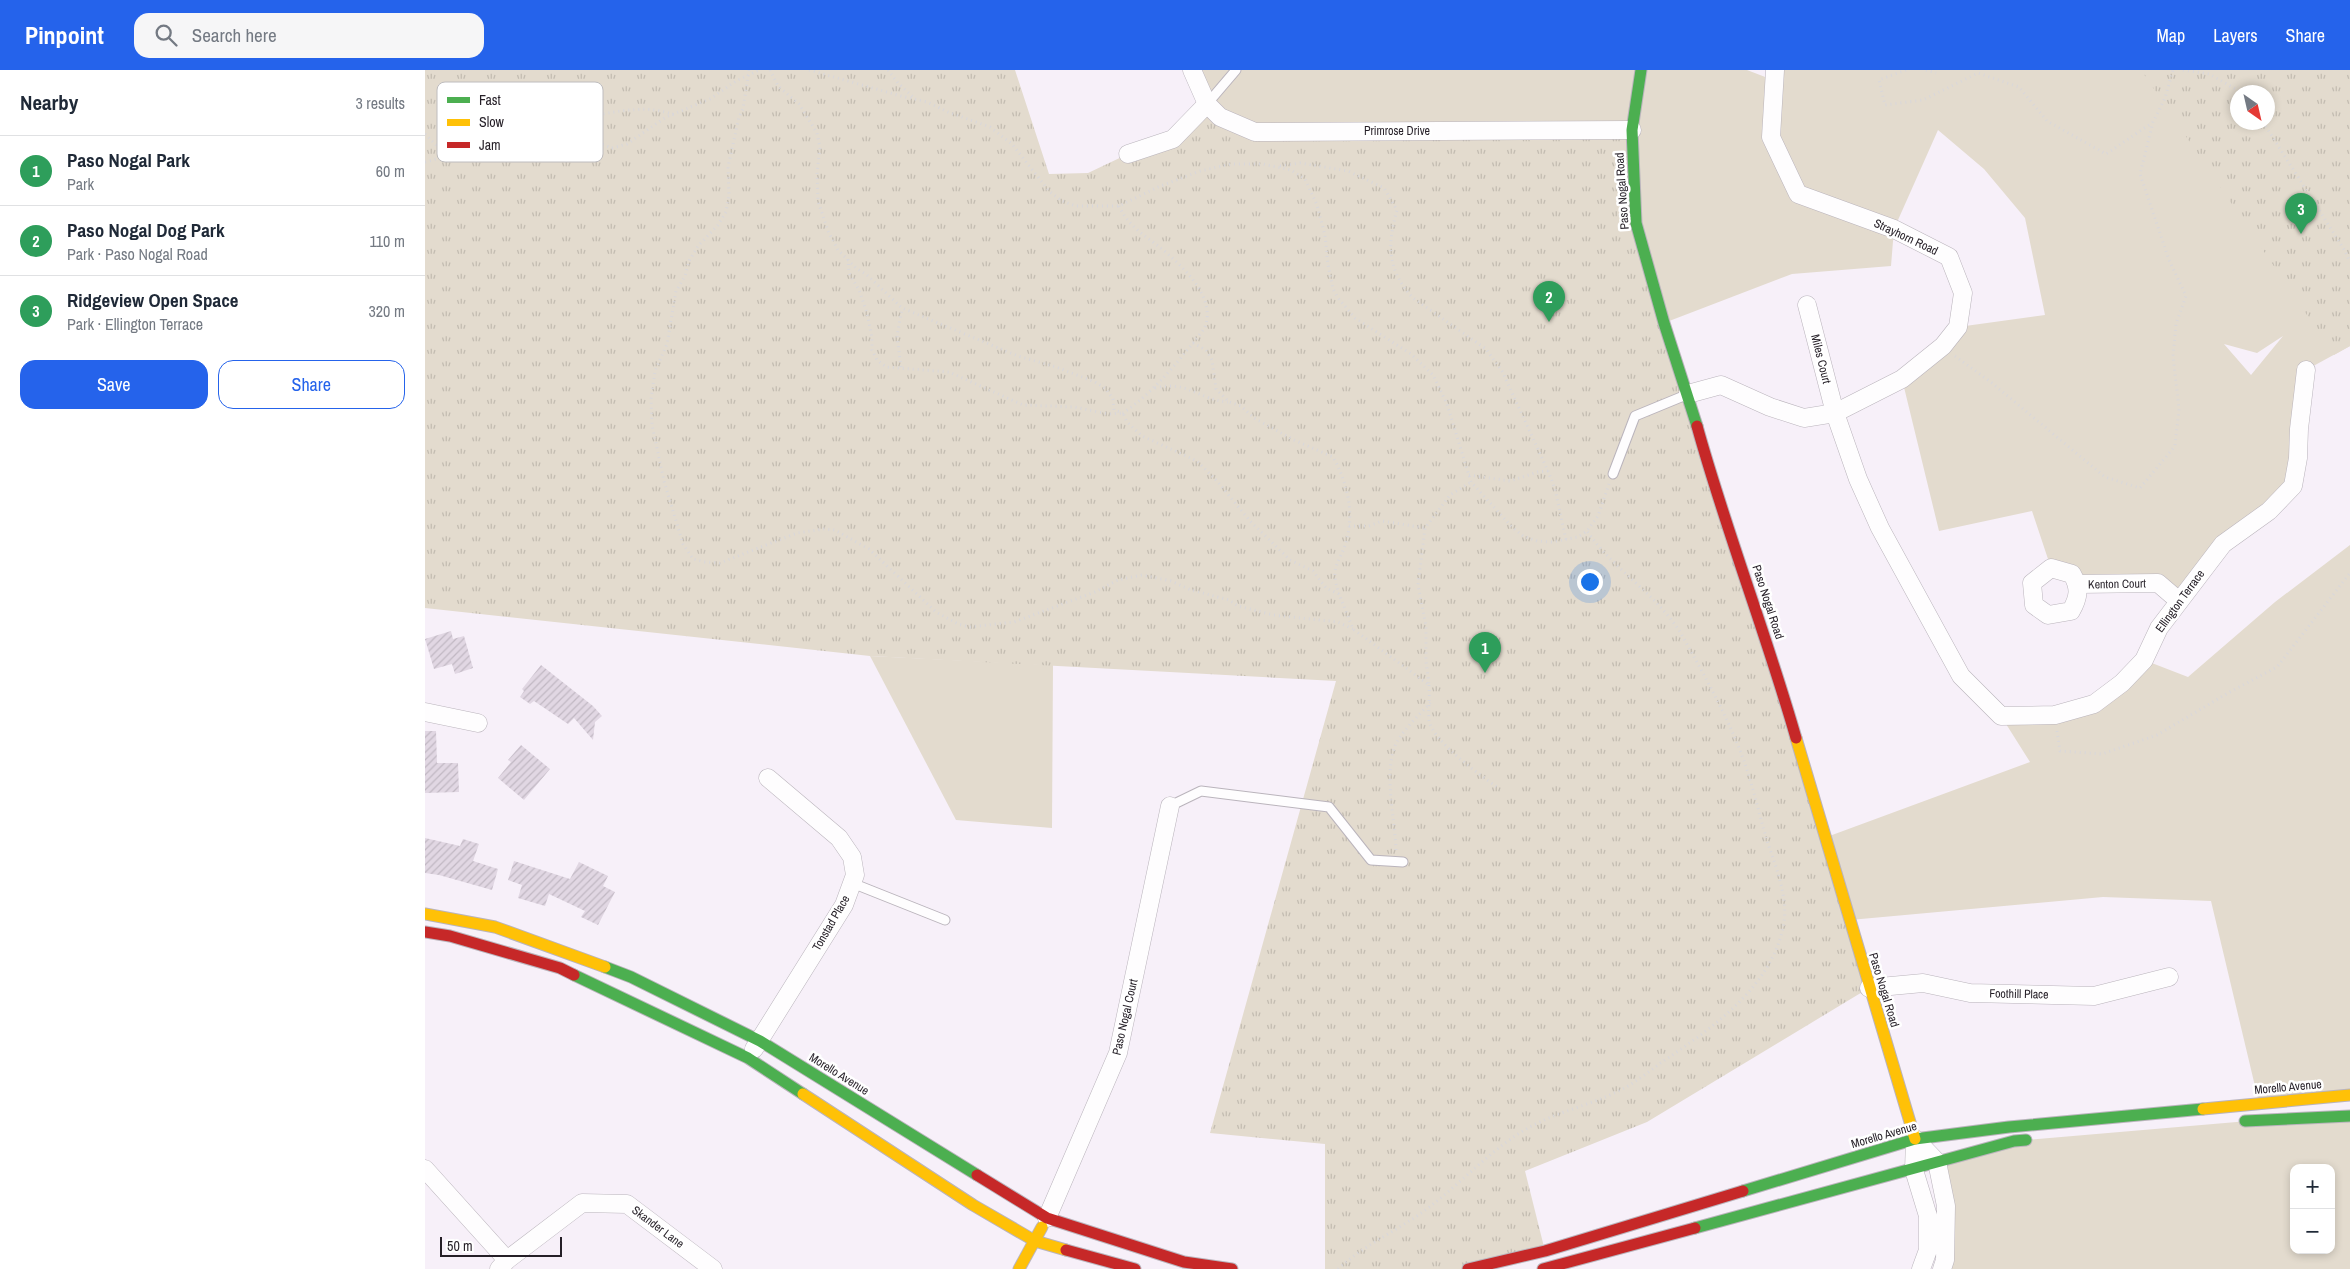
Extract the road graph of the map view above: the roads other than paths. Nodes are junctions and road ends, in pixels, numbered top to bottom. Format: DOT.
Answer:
graph roads {
  1 [pos="1192,70"];
  2 [pos="1236,70"];
  3 [pos="1641,70"];
  4 [pos="1775,70"];
  5 [pos="1207,104"];
  6 [pos="1632,130"];
  7 [pos="1128,154"];
  8 [pos="1807,305"];
  9 [pos="2306,370"];
  10 [pos="1688,394"];
  11 [pos="1835,413"];
  12 [pos="1613,474"];
  13 [pos="2078,584"];
  14 [pos="2179,601"];
  15 [pos="425,712"];
  16 [pos="478,723"];
  17 [pos="769,778"];
  18 [pos="1170,806"];
  19 [pos="1399,862"];
  20 [pos="852,883"];
  21 [pos="425,914"];
  22 [pos="945,920"];
  23 [pos="425,932"];
  24 [pos="2169,977"];
  25 [pos="1869,988"];
  26 [pos="760,1041"];
  27 [pos="748,1058"];
  28 [pos="2350,1095"];
  29 [pos="2350,1116"];
  30 [pos="2231,1122"];
  31 [pos="1915,1139"];
  32 [pos="2033,1139"];
  33 [pos="1937,1162"];
  34 [pos="425,1169"];
  35 [pos="1914,1170"];
  36 [pos="1047,1218"];
  37 [pos="1035,1241"];
  38 [pos="503,1264"];
  39 [pos="713,1269"];
  40 [pos="1019,1269"];
  41 [pos="1135,1269"];
  42 [pos="1232,1269"];
  43 [pos="1468,1269"];
  44 [pos="1543,1269"];
  45 [pos="1921,1269"];
  46 [pos="1942,1269"];
  1 -- 5 [label="street, Primrose Drive"];
  2 -- 5 [label="lane"];
  3 -- 6 [label="street, Paso Nogal Road"];
  4 -- 11 [label="street, Strayhorn Road"];
  5 -- 6 [label="street, Primrose Drive"];
  5 -- 7 [label="street"];
  6 -- 10 [label="street, Paso Nogal Road"];
  8 -- 11 [label="street, Miles Court"];
  9 -- 14 [label="street, Ellington Terrace"];
  10 -- 11 [label="street, Strayhorn Road"];
  10 -- 12 [label="lane"];
  10 -- 25 [label="street, Paso Nogal Road"];
  11 -- 14 [label="street, Ellington Terrace"];
  13 -- 14 [label="street, Kenton Court"];
  15 -- 16 [label="street"];
  17 -- 20 [label="street, Tonstad Place"];
  18 -- 19 [label="lane"];
  18 -- 36 [label="street, Paso Nogal Court"];
  20 -- 22 [label="lane"];
  20 -- 26 [label="street, Tonstad Place"];
  21 -- 26 [label="street, Morello Avenue"];
  23 -- 27 [label="street"];
  24 -- 25 [label="street, Foothill Place"];
  25 -- 31 [label="street, Paso Nogal Road"];
  26 -- 27 [label="street, Tonstad Place"];
  26 -- 36 [label="street, Morello Avenue"];
  27 -- 37 [label="street"];
  28 -- 31 [label="street, Morello Avenue"];
  29 -- 30 [label="street"];
  31 -- 33 [label="street"];
  31 -- 35 [label="street"];
  31 -- 43 [label="street, Morello Avenue"];
  32 -- 33 [label="street"];
  33 -- 35 [label="street"];
  33 -- 46 [label="street"];
  34 -- 38 [label="street"];
  35 -- 44 [label="street"];
  35 -- 45 [label="street"];
  36 -- 37 [label="street"];
  36 -- 42 [label="street, Morello Avenue"];
  37 -- 40 [label="street"];
  37 -- 41 [label="street"];
  38 -- 39 [label="street, Skander Lane"];
}
